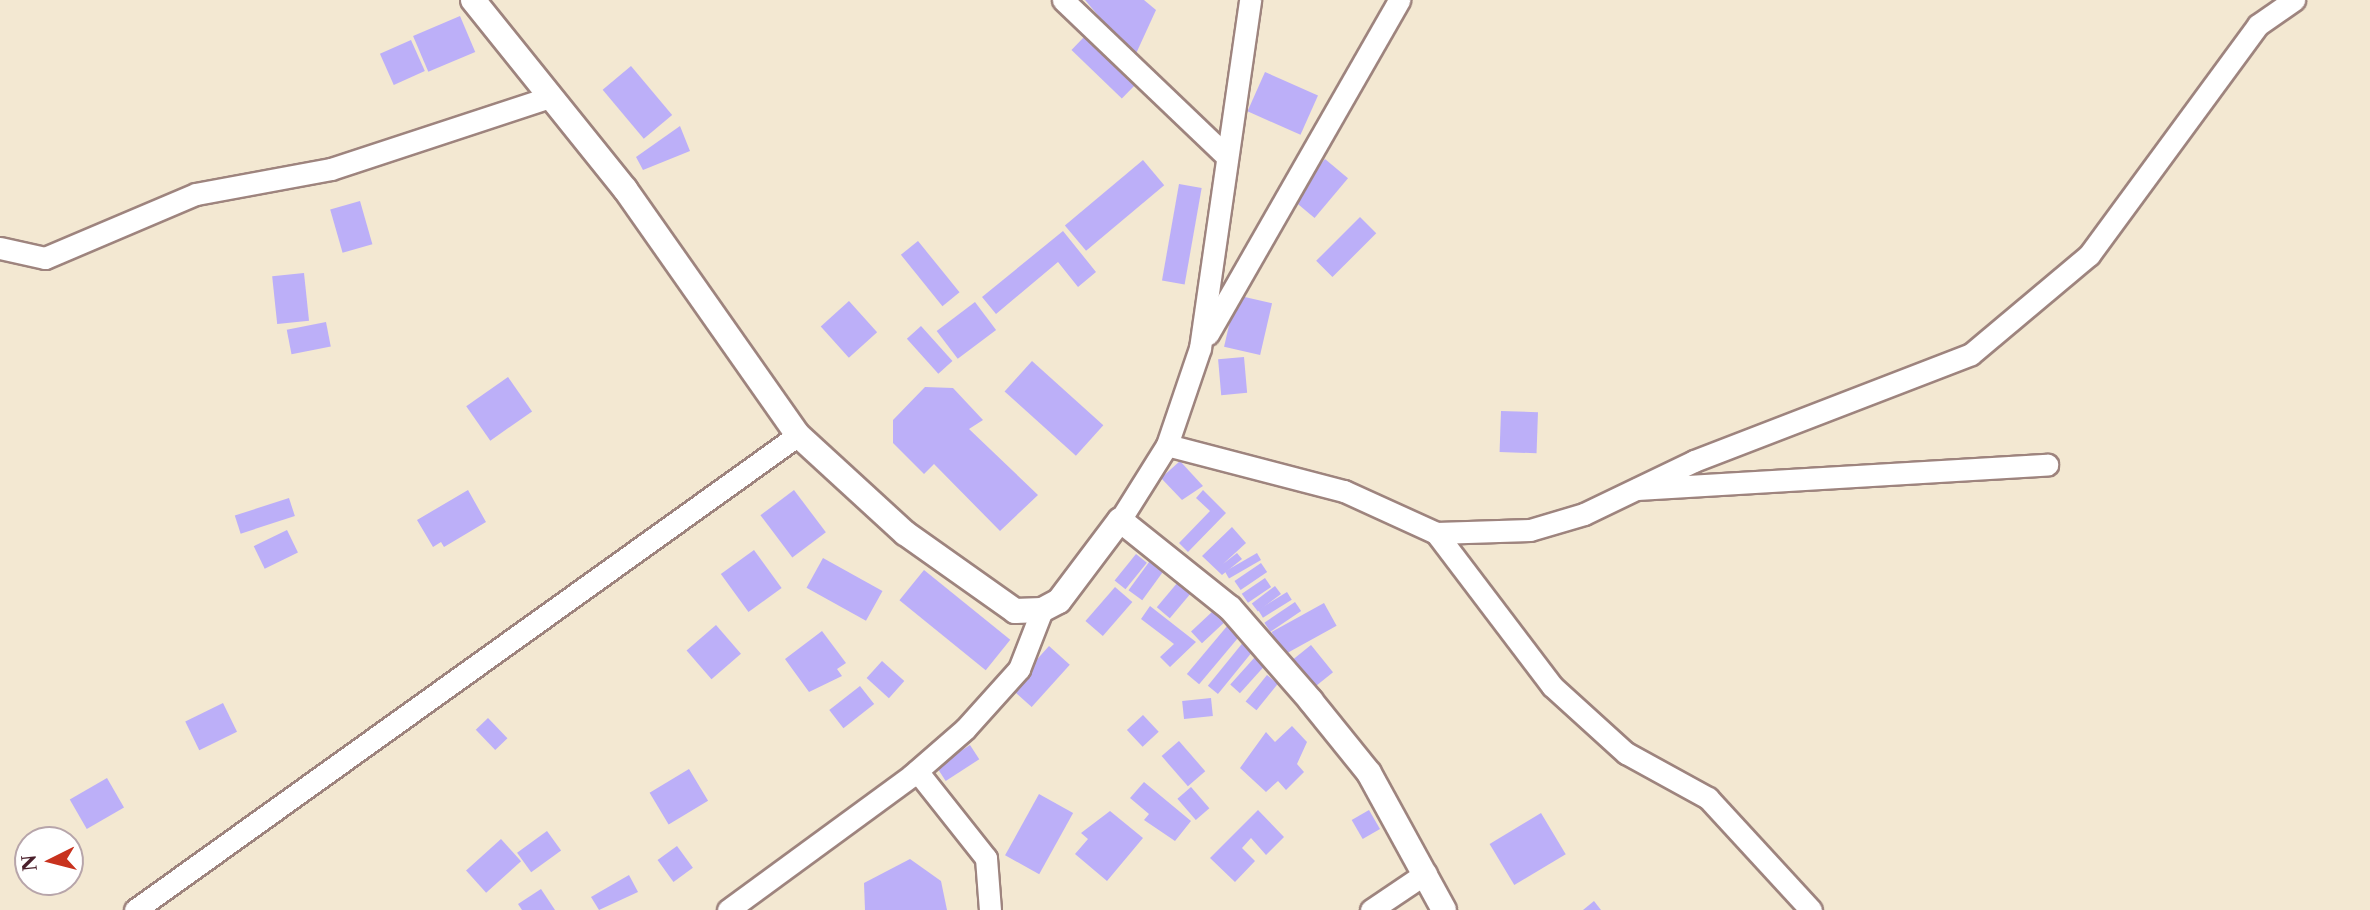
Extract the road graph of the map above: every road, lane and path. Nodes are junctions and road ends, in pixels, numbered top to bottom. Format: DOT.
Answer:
graph roads {
  1 [pos="473,0"];
  2 [pos="1063,0"];
  3 [pos="1250,0"];
  4 [pos="1399,0"];
  5 [pos="2294,0"];
  6 [pos="2265,9"];
  7 [pos="550,97"];
  8 [pos="1226,155"];
  9 [pos="0,248"];
  10 [pos="1200,348"];
  11 [pos="798,435"];
  12 [pos="1167,445"];
  13 [pos="2047,465"];
  14 [pos="1628,489"];
  15 [pos="1120,520"];
  16 [pos="1436,533"];
  17 [pos="1042,610"];
  18 [pos="917,771"];
  19 [pos="1426,873"];
  20 [pos="135,910"];
  21 [pos="728,910"];
  22 [pos="990,910"];
  23 [pos="1371,910"];
  24 [pos="1444,910"];
  25 [pos="1811,910"];
  1 -- 7 [label="street"];
  2 -- 8 [label="street"];
  3 -- 8 [label="street"];
  4 -- 10 [label="street"];
  5 -- 6 [label="street"];
  6 -- 14 [label="street"];
  7 -- 9 [label="street"];
  7 -- 11 [label="street"];
  8 -- 10 [label="street"];
  10 -- 12 [label="street"];
  11 -- 17 [label="street"];
  11 -- 20 [label="street"];
  12 -- 15 [label="street"];
  12 -- 16 [label="street"];
  13 -- 14 [label="street"];
  14 -- 16 [label="street"];
  15 -- 17 [label="street"];
  15 -- 19 [label="street"];
  16 -- 25 [label="street"];
  17 -- 18 [label="street"];
  18 -- 21 [label="street"];
  18 -- 22 [label="street"];
  19 -- 23 [label="street"];
  19 -- 24 [label="street"];
}
